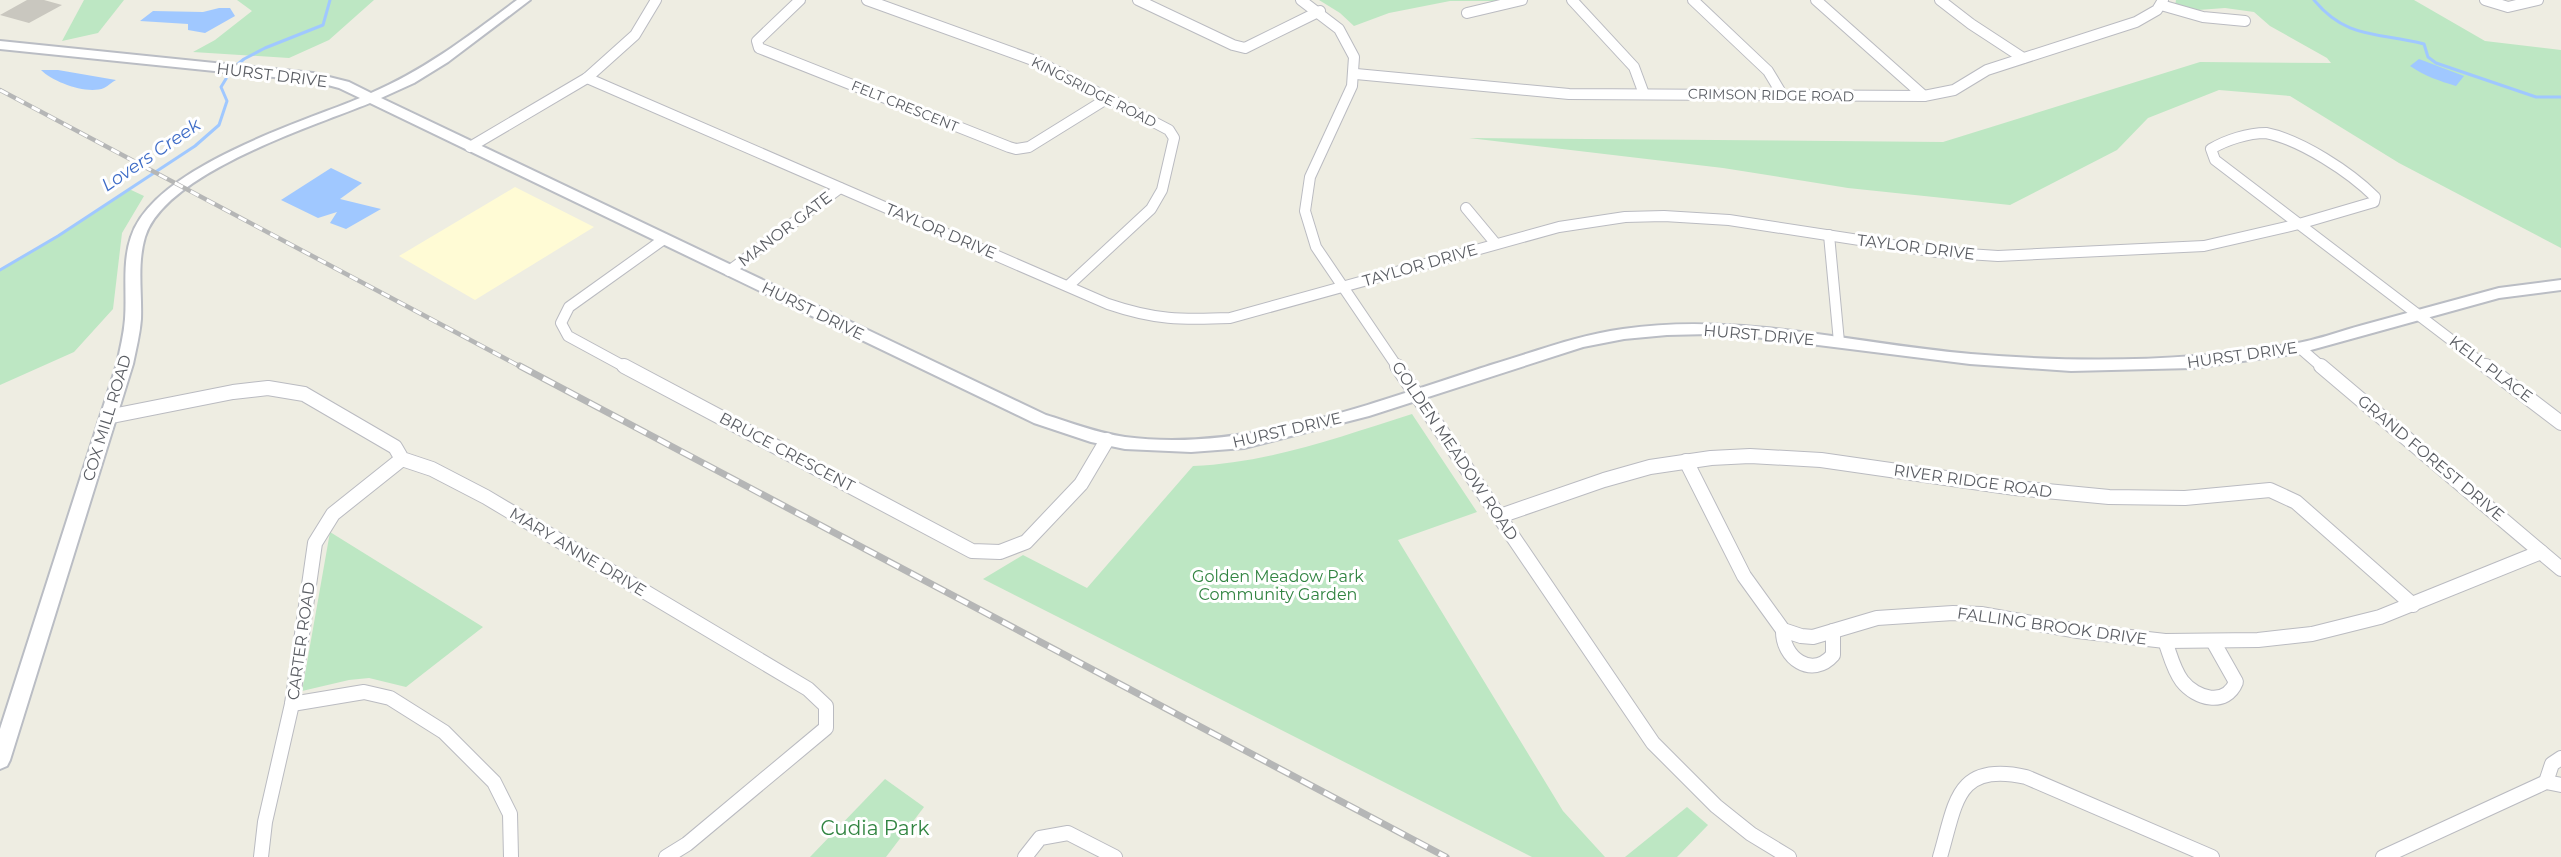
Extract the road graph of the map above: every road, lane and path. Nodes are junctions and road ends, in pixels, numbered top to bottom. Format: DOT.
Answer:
graph roads {
  1 [pos="524,0"];
  2 [pos="656,0"];
  3 [pos="800,0"];
  4 [pos="867,0"];
  5 [pos="1138,0"];
  6 [pos="1301,0"];
  7 [pos="1522,0"];
  8 [pos="1572,0"];
  9 [pos="1693,0"];
  10 [pos="1816,0"];
  11 [pos="1940,0"];
  12 [pos="2485,0"];
  13 [pos="2538,0"];
  14 [pos="2162,3"];
  15 [pos="1320,11"];
  16 [pos="1467,13"];
  17 [pos="2245,21"];
  18 [pos="0,45"];
  19 [pos="2023,58"];
  20 [pos="1356,74"];
  21 [pos="586,78"];
  22 [pos="1644,94"];
  23 [pos="1782,96"];
  24 [pos="1924,96"];
  25 [pos="371,97"];
  26 [pos="1108,98"];
  27 [pos="470,147"];
  28 [pos="840,188"];
  29 [pos="1466,208"];
  30 [pos="2298,224"];
  31 [pos="1829,236"];
  32 [pos="664,239"];
  33 [pos="1496,244"];
  34 [pos="729,271"];
  35 [pos="2561,285"];
  36 [pos="1068,286"];
  37 [pos="1343,287"];
  38 [pos="2420,315"];
  39 [pos="1839,342"];
  40 [pos="2300,348"];
  41 [pos="1416,396"];
  42 [pos="107,417"];
  43 [pos="2561,422"];
  44 [pos="1107,440"];
  45 [pos="402,459"];
  46 [pos="1686,461"];
  47 [pos="1500,516"];
  48 [pos="2541,552"];
  49 [pos="2561,569"];
  50 [pos="2414,605"];
  51 [pos="1783,630"];
  52 [pos="1833,631"];
  53 [pos="2165,642"];
  54 [pos="2214,643"];
  55 [pos="292,704"];
  56 [pos="2561,758"];
  57 [pos="0,760"];
  58 [pos="2554,783"];
  59 [pos="261,857"];
  60 [pos="511,857"];
  61 [pos="666,857"];
  62 [pos="1025,857"];
  63 [pos="1115,857"];
  64 [pos="1789,857"];
  65 [pos="1940,857"];
  66 [pos="2212,857"];
  67 [pos="2383,857"];
  1 -- 25 [label="street, COX MILL ROAD"];
  2 -- 21 [label="street"];
  3 -- 26 [label="street, FELT CRESCENT"];
  4 -- 26 [label="street, KINGSRIDGE ROAD"];
  5 -- 15 [label="street"];
  6 -- 15 [label="street"];
  7 -- 16 [label="street"];
  8 -- 22 [label="street"];
  9 -- 23 [label="street"];
  10 -- 24 [label="street"];
  11 -- 19 [label="street"];
  12 -- 13 [label="street"];
  14 -- 17 [label="street"];
  14 -- 19 [label="street, CRIMSON RIDGE ROAD"];
  15 -- 20 [label="street"];
  18 -- 25 [label="street, HURST DRIVE"];
  19 -- 24 [label="street, CRIMSON RIDGE ROAD"];
  20 -- 22 [label="street, CRIMSON RIDGE ROAD"];
  20 -- 37 [label="street, GOLDEN MEADOW ROAD"];
  21 -- 27 [label="street"];
  21 -- 28 [label="street, TAYLOR DRIVE"];
  22 -- 23 [label="street, CRIMSON RIDGE ROAD"];
  23 -- 24 [label="street, CRIMSON RIDGE ROAD"];
  25 -- 27 [label="street, HURST DRIVE"];
  25 -- 42 [label="street, COX MILL ROAD"];
  26 -- 36 [label="street, KINGSRIDGE ROAD"];
  27 -- 32 [label="street, HURST DRIVE"];
  28 -- 34 [label="street, MANOR GATE"];
  28 -- 36 [label="street, TAYLOR DRIVE"];
  29 -- 33 [label="street"];
  30 -- 30 [label="street, KELL PLACE"];
  30 -- 31 [label="street, TAYLOR DRIVE"];
  30 -- 38 [label="street, KELL PLACE"];
  31 -- 33 [label="street, TAYLOR DRIVE"];
  31 -- 39 [label="street"];
  32 -- 34 [label="street, HURST DRIVE"];
  32 -- 44 [label="street, BRUCE CRESCENT"];
  33 -- 37 [label="street, TAYLOR DRIVE"];
  34 -- 44 [label="street, HURST DRIVE"];
  35 -- 38 [label="street, HURST DRIVE"];
  36 -- 37 [label="street, TAYLOR DRIVE"];
  37 -- 41 [label="street, GOLDEN MEADOW ROAD"];
  38 -- 40 [label="street, HURST DRIVE"];
  38 -- 43 [label="street, KELL PLACE"];
  39 -- 40 [label="street, HURST DRIVE"];
  39 -- 41 [label="street, HURST DRIVE"];
  40 -- 48 [label="street, GRAND FOREST DRIVE"];
  41 -- 44 [label="street, HURST DRIVE"];
  41 -- 47 [label="street, GOLDEN MEADOW ROAD"];
  42 -- 45 [label="street, MARY ANNE DRIVE"];
  42 -- 57 [label="street, COX MILL ROAD"];
  45 -- 55 [label="street, CARTER ROAD"];
  45 -- 61 [label="street, MARY ANNE DRIVE"];
  46 -- 47 [label="street, RIVER RIDGE ROAD"];
  46 -- 50 [label="street, RIVER RIDGE ROAD"];
  46 -- 51 [label="street"];
  47 -- 64 [label="street, GOLDEN MEADOW ROAD"];
  48 -- 49 [label="street, GRAND FOREST DRIVE"];
  48 -- 50 [label="street, FALLING BROOK DRIVE"];
  50 -- 54 [label="street, FALLING BROOK DRIVE"];
  51 -- 52 [label="street, FALLING BROOK DRIVE"];
  51 -- 52 [label="street"];
  52 -- 53 [label="street, FALLING BROOK DRIVE"];
  53 -- 54 [label="street, FALLING BROOK DRIVE"];
  53 -- 54 [label="street, FALLING BROOK DRIVE"];
  55 -- 59 [label="street, CARTER ROAD"];
  55 -- 60 [label="street"];
  56 -- 58 [label="street"];
  58 -- 67 [label="street"];
  62 -- 63 [label="street"];
  65 -- 66 [label="street"];
}
